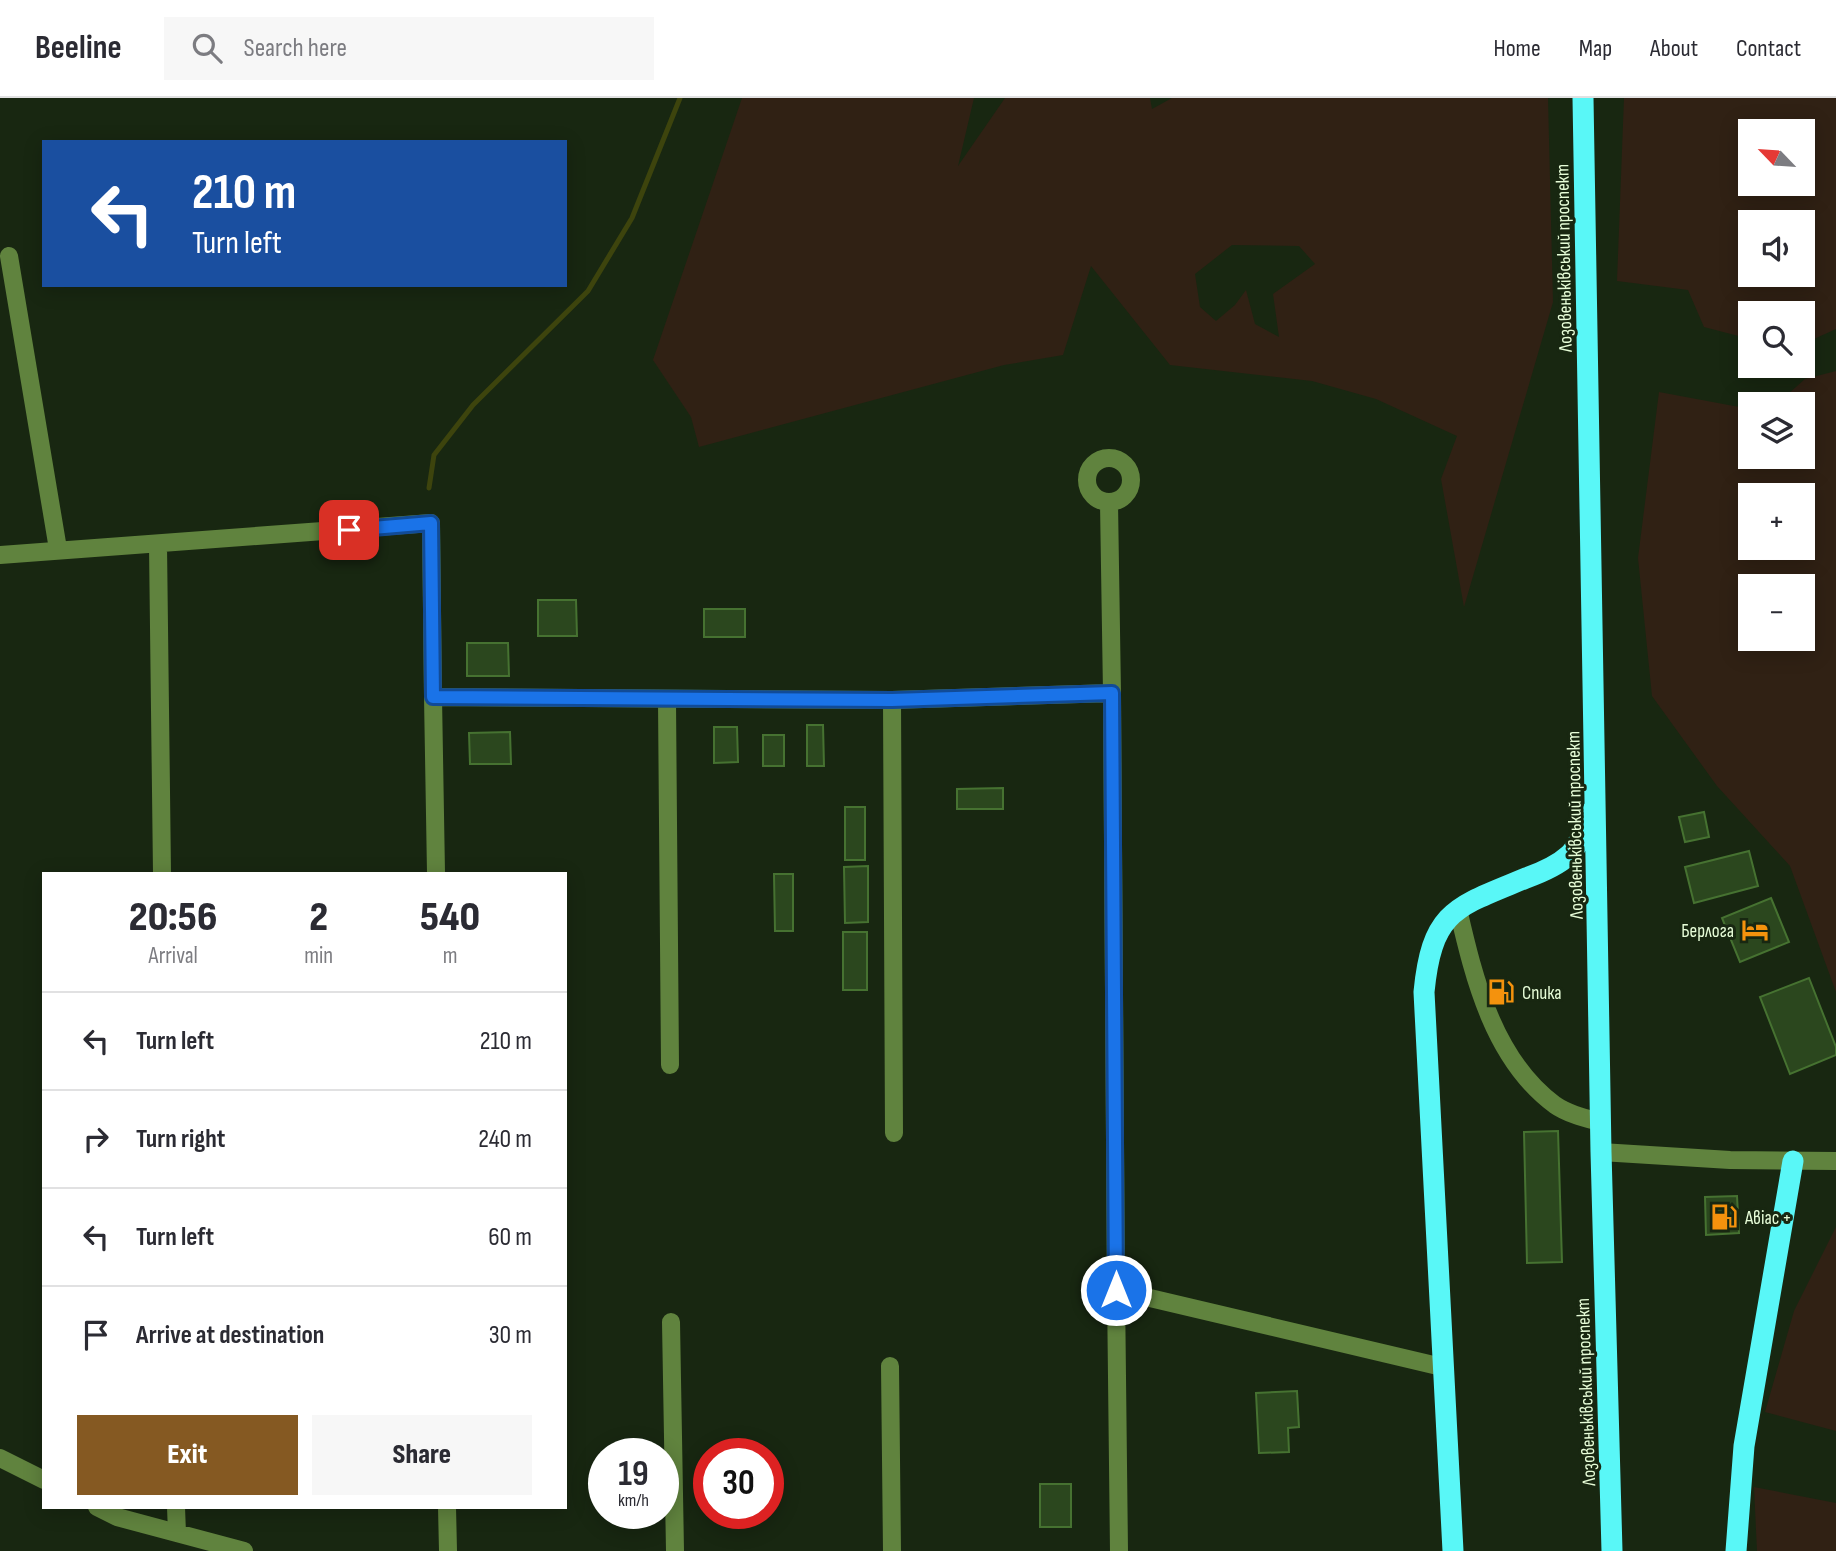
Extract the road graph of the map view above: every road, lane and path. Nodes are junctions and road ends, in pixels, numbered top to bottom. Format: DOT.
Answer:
graph roads {
  1 [pos="1583,98"];
  2 [pos="9,256"];
  3 [pos="1109,503"];
  4 [pos="158,545"];
  5 [pos="58,549"];
  6 [pos="0,555"];
  7 [pos="1112,693"];
  8 [pos="433,697"];
  9 [pos="892,700"];
  10 [pos="667,701"];
  11 [pos="1597,803"];
  12 [pos="162,872"];
  13 [pos="436,872"];
  14 [pos="1458,909"];
  15 [pos="670,1065"];
  16 [pos="1600,1122"];
  17 [pos="894,1133"];
  18 [pos="1601,1152"];
  19 [pos="1793,1161"];
  20 [pos="1836,1161"];
  21 [pos="1116,1290"];
  22 [pos="671,1322"];
  23 [pos="890,1366"];
  24 [pos="1442,1367"];
  25 [pos="0,1458"];
  26 [pos="42,1479"];
  27 [pos="101,1509"];
  28 [pos="176,1509"];
  29 [pos="447,1509"];
  30 [pos="177,1533"];
  31 [pos="244,1551"];
  32 [pos="448,1551"];
  33 [pos="675,1551"];
  34 [pos="892,1551"];
  35 [pos="1119,1551"];
  36 [pos="1453,1551"];
  37 [pos="1612,1551"];
  38 [pos="1736,1551"];
  1 -- 11 [label="highway, Лозовеньківський проспект"];
  2 -- 5 [label="street"];
  3 -- 7 [label="street"];
  4 -- 5 [label="street"];
  4 -- 8 [label="street"];
  4 -- 12 [label="street"];
  5 -- 6 [label="street"];
  7 -- 9 [label="street"];
  7 -- 21 [label="street"];
  8 -- 10 [label="street"];
  8 -- 13 [label="street"];
  9 -- 10 [label="street"];
  9 -- 17 [label="street"];
  10 -- 15 [label="street"];
  11 -- 14 [label="highway"];
  11 -- 16 [label="highway, Лозовеньківський проспект"];
  14 -- 16 [label="street"];
  14 -- 24 [label="highway"];
  16 -- 18 [label="highway, Лозовеньківський проспект"];
  18 -- 19 [label="street"];
  18 -- 37 [label="highway, Лозовеньківський проспект"];
  19 -- 20 [label="street"];
  19 -- 38 [label="highway"];
  21 -- 24 [label="street"];
  21 -- 35 [label="street"];
  22 -- 33 [label="street"];
  23 -- 34 [label="street"];
  24 -- 36 [label="highway"];
  25 -- 26 [label="street"];
  27 -- 30 [label="street"];
  28 -- 30 [label="street"];
  29 -- 32 [label="street"];
  30 -- 31 [label="street"];
}
